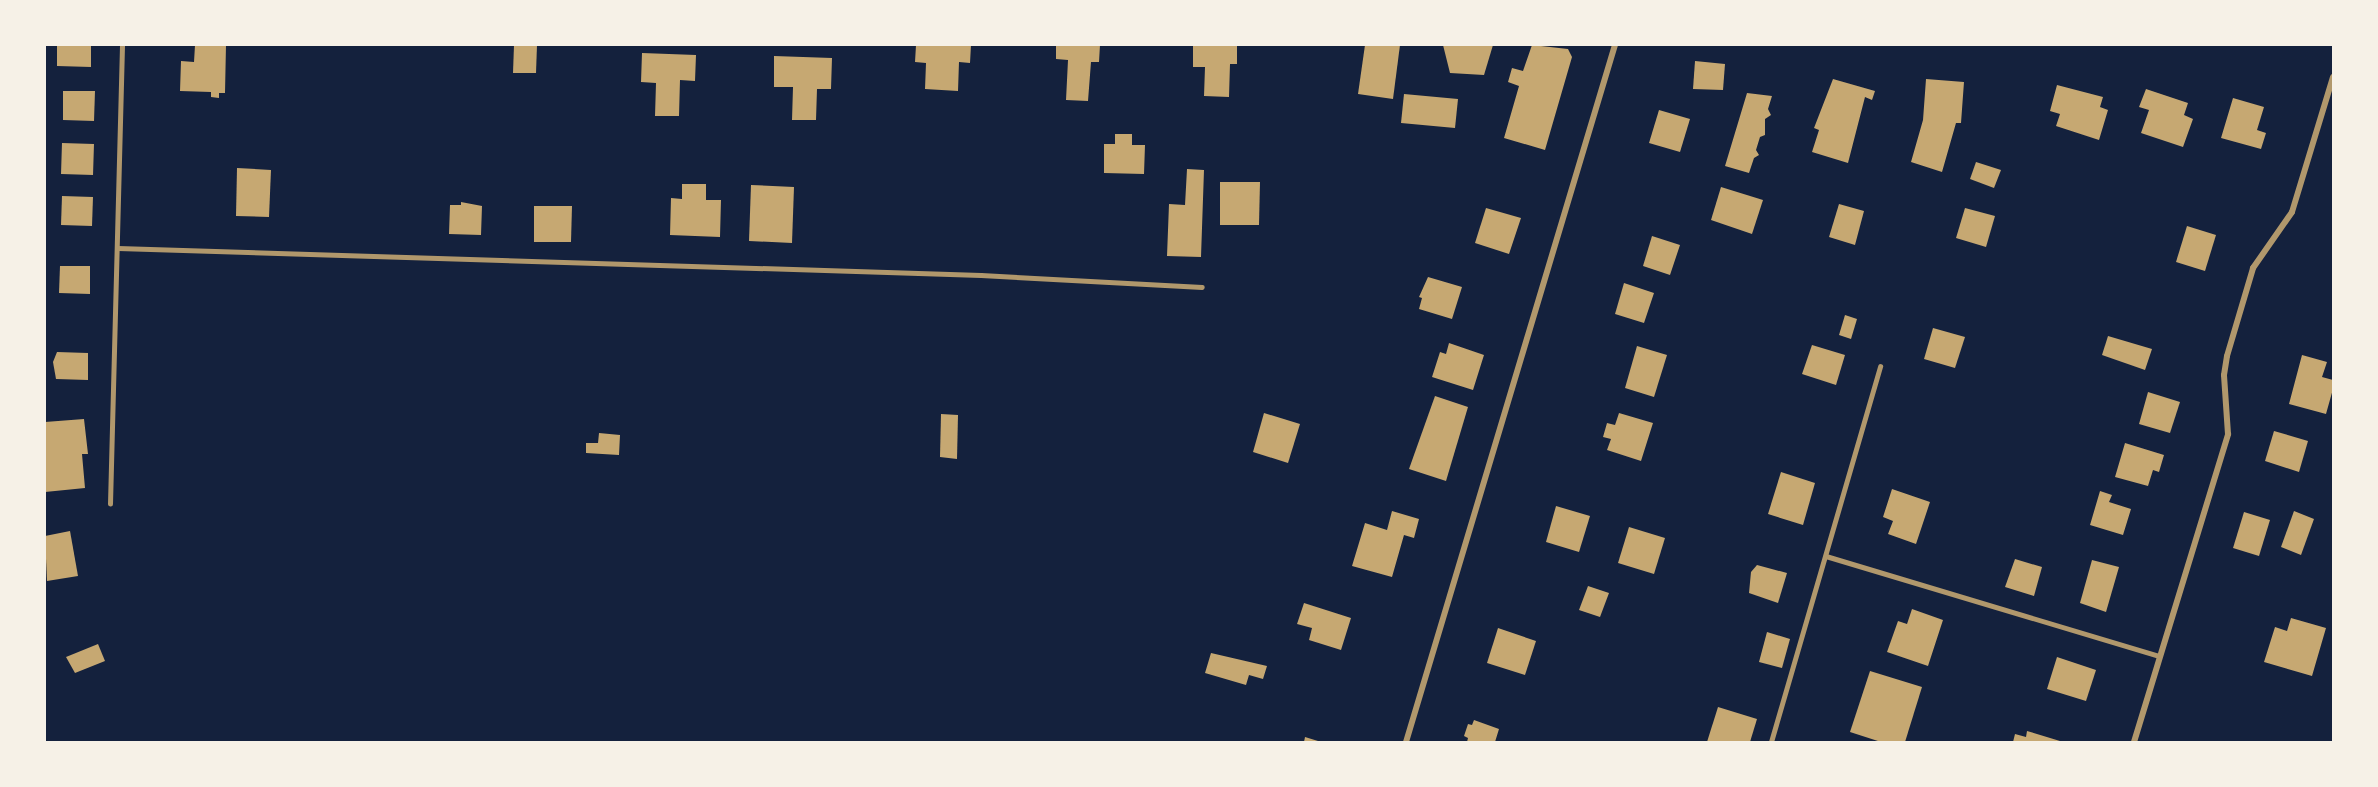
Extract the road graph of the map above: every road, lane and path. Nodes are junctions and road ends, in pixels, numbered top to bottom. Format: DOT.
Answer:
graph roads {
  1 [pos="122,45"];
  2 [pos="1615,45"];
  3 [pos="2333,77"];
  4 [pos="118,248"];
  5 [pos="1202,287"];
  6 [pos="1880,367"];
  7 [pos="110,504"];
  8 [pos="1826,556"];
  9 [pos="2159,656"];
  10 [pos="1406,742"];
  11 [pos="1771,742"];
  12 [pos="2134,742"];
  1 -- 4 [label="lane"];
  2 -- 10 [label="street"];
  3 -- 9 [label="street"];
  4 -- 5 [label="lane"];
  4 -- 7 [label="lane"];
  6 -- 8 [label="lane"];
  8 -- 9 [label="lane"];
  8 -- 11 [label="lane"];
  9 -- 12 [label="street"];
}
